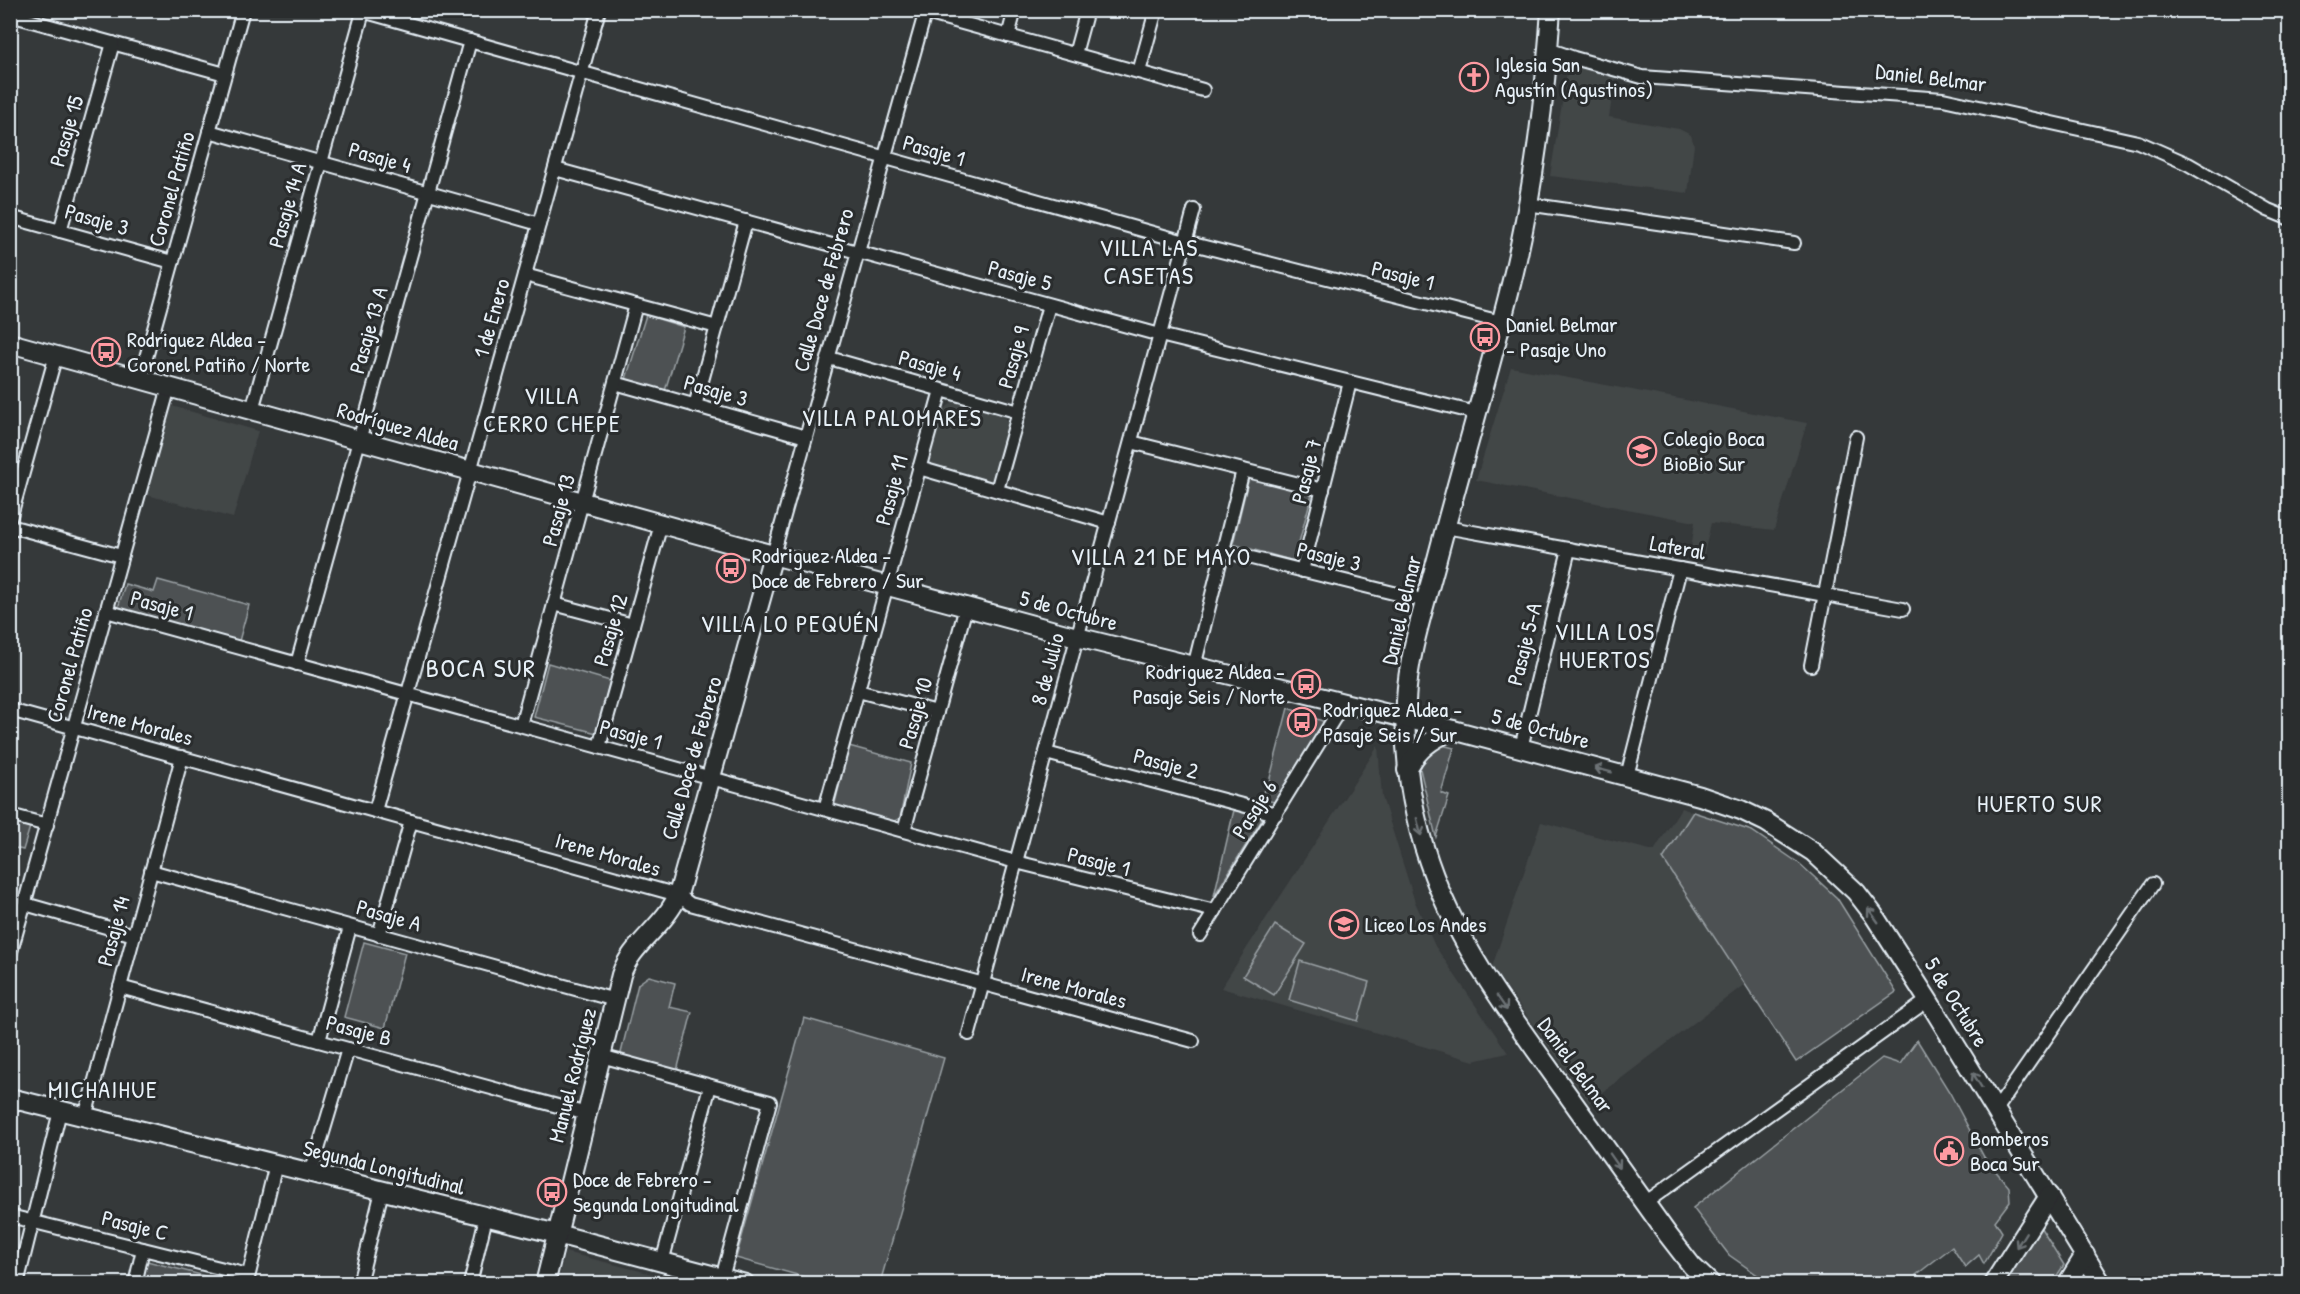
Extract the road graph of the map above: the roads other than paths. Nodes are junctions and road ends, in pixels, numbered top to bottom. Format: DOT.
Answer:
graph roads {
  1 [pos="243,10"];
  2 [pos="599,10"];
  3 [pos="1015,10"];
  4 [pos="1087,10"];
  5 [pos="1156,10"];
  6 [pos="1551,10"];
  7 [pos="361,11"];
  8 [pos="923,11"];
  9 [pos="10,15"];
  10 [pos="1008,36"];
  11 [pos="470,41"];
  12 [pos="113,43"];
  13 [pos="1548,49"];
  14 [pos="1075,54"];
  15 [pos="1138,72"];
  16 [pos="582,73"];
  17 [pos="225,74"];
  18 [pos="1203,90"];
  19 [pos="209,131"];
  20 [pos="885,158"];
  21 [pos="321,163"];
  22 [pos="555,169"];
  23 [pos="428,193"];
  24 [pos="1527,204"];
  25 [pos="1194,210"];
  26 [pos="10,217"];
  27 [pos="2289,219"];
  28 [pos="746,221"];
  29 [pos="539,224"];
  30 [pos="60,231"];
  31 [pos="1185,242"];
  32 [pos="1794,243"];
  33 [pos="858,252"];
  34 [pos="172,262"];
  35 [pos="525,275"];
  36 [pos="1049,304"];
  37 [pos="636,305"];
  38 [pos="1501,322"];
  39 [pos="717,327"];
  40 [pos="1160,335"];
  41 [pos="10,343"];
  42 [pos="56,355"];
  43 [pos="829,358"];
  44 [pos="140,378"];
  45 [pos="1350,382"];
  46 [pos="615,383"];
  47 [pos="169,387"];
  48 [pos="941,390"];
  49 [pos="695,406"];
  50 [pos="252,410"];
  51 [pos="1019,412"];
  52 [pos="1476,413"];
  53 [pos="806,437"];
  54 [pos="1856,437"];
  55 [pos="359,440"];
  56 [pos="1131,442"];
  57 [pos="919,468"];
  58 [pos="1243,470"];
  59 [pos="470,471"];
  60 [pos="997,490"];
  61 [pos="1323,490"];
  62 [pos="582,502"];
  63 [pos="10,519"];
  64 [pos="1109,523"];
  65 [pos="661,524"];
  66 [pos="10,526"];
  67 [pos="1445,527"];
  68 [pos="1569,549"];
  69 [pos="1223,551"];
  70 [pos="773,555"];
  71 [pos="121,556"];
  72 [pos="1680,569"];
  73 [pos="1302,571"];
  74 [pos="887,586"];
  75 [pos="1825,595"];
  76 [pos="1426,601"];
  77 [pos="554,604"];
  78 [pos="966,607"];
  79 [pos="1903,609"];
  80 [pos="106,611"];
  81 [pos="633,625"];
  82 [pos="1077,637"];
  83 [pos="297,664"];
  84 [pos="1811,665"];
  85 [pos="1194,667"];
  86 [pos="858,691"];
  87 [pos="408,694"];
  88 [pos="1343,704"];
  89 [pos="10,710"];
  90 [pos="937,712"];
  91 [pos="1405,720"];
  92 [pos="521,725"];
  93 [pos="74,727"];
  94 [pos="1453,730"];
  95 [pos="599,747"];
  96 [pos="1521,748"];
  97 [pos="1046,753"];
  98 [pos="182,757"];
  99 [pos="1407,770"];
  100 [pos="1627,776"];
  101 [pos="711,778"];
  102 [pos="825,809"];
  103 [pos="375,811"];
  104 [pos="1276,814"];
  105 [pos="10,815"];
  106 [pos="411,821"];
  107 [pos="47,825"];
  108 [pos="903,831"];
  109 [pos="1016,862"];
  110 [pos="151,871"];
  111 [pos="2153,884"];
  112 [pos="678,895"];
  113 [pos="25,904"];
  114 [pos="1215,911"];
  115 [pos="350,927"];
  116 [pos="379,934"];
  117 [pos="134,935"];
  118 [pos="1200,935"];
  119 [pos="10,955"];
  120 [pos="983,984"];
  121 [pos="120,987"];
  122 [pos="615,1000"];
  123 [pos="1928,1000"];
  124 [pos="969,1034"];
  125 [pos="319,1041"];
  126 [pos="1192,1041"];
  127 [pos="348,1049"];
  128 [pos="601,1056"];
  129 [pos="710,1086"];
  130 [pos="10,1098"];
  131 [pos="1996,1110"];
  132 [pos="60,1111"];
  133 [pos="587,1114"];
  134 [pos="84,1117"];
  135 [pos="276,1164"];
  136 [pos="311,1173"];
  137 [pos="382,1191"];
  138 [pos="2049,1196"];
  139 [pos="1645,1203"];
  140 [pos="10,1216"];
  141 [pos="486,1217"];
  142 [pos="33,1221"];
  143 [pos="557,1234"];
  144 [pos="143,1249"];
  145 [pos="2085,1255"];
  146 [pos="662,1262"];
  147 [pos="248,1280"];
  148 [pos="734,1281"];
  149 [pos="17,1284"];
  150 [pos="135,1284"];
  151 [pos="359,1284"];
  152 [pos="470,1284"];
  153 [pos="545,1284"];
  154 [pos="1711,1284"];
  155 [pos="1993,1284"];
  156 [pos="2067,1284"];
  157 [pos="2102,1284"];
  1 -- 17 [label="street, Coronel Patiño"];
  2 -- 16 [label="street, 1 de Enero"];
  3 -- 10 [label="street"];
  4 -- 14 [label="street"];
  5 -- 15 [label="street"];
  6 -- 13 [label="main road, Daniel Belmar"];
  7 -- 11 [label="street, Pasaje 1"];
  7 -- 21 [label="street, Pasaje 14 A"];
  8 -- 10 [label="street"];
  8 -- 20 [label="street, Calle Doce de Febrero"];
  9 -- 12 [label="street"];
  10 -- 14 [label="street"];
  11 -- 16 [label="street, Pasaje 1"];
  11 -- 23 [label="street, Pasaje 13 A"];
  12 -- 17 [label="street"];
  12 -- 30 [label="street, Pasaje 15"];
  13 -- 24 [label="main road, Daniel Belmar"];
  13 -- 27 [label="street, Daniel Belmar"];
  14 -- 15 [label="street"];
  15 -- 18 [label="street"];
  16 -- 20 [label="street, Pasaje 1"];
  16 -- 22 [label="street, 1 de Enero"];
  17 -- 19 [label="street, Coronel Patiño"];
  19 -- 21 [label="street, Pasaje 4"];
  19 -- 34 [label="street, Coronel Patiño"];
  20 -- 31 [label="street, Pasaje 1"];
  20 -- 33 [label="street, Calle Doce de Febrero"];
  21 -- 23 [label="street, Pasaje 4"];
  21 -- 50 [label="street, Pasaje 14 A"];
  22 -- 28 [label="street, Pasaje 5"];
  22 -- 29 [label="street, 1 de Enero"];
  23 -- 29 [label="street, Pasaje 4"];
  23 -- 55 [label="street, Pasaje 13 A"];
  24 -- 32 [label="street"];
  24 -- 38 [label="main road, Daniel Belmar"];
  25 -- 31 [label="street, 8 de Julio"];
  26 -- 30 [label="street, Pasaje 3"];
  28 -- 33 [label="street, Pasaje 5"];
  28 -- 39 [label="street"];
  29 -- 35 [label="street, 1 de Enero"];
  30 -- 34 [label="street, Pasaje 3"];
  31 -- 38 [label="street, Pasaje 1"];
  31 -- 40 [label="street, 8 de Julio"];
  33 -- 36 [label="street, Pasaje 5"];
  33 -- 43 [label="street, Calle Doce de Febrero"];
  34 -- 44 [label="street, Coronel Patiño"];
  35 -- 37 [label="street"];
  35 -- 59 [label="street, 1 de Enero"];
  36 -- 40 [label="street, Pasaje 5"];
  36 -- 51 [label="street, Pasaje 9"];
  37 -- 39 [label="street"];
  37 -- 46 [label="street, Pasaje 13"];
  38 -- 52 [label="main road, Daniel Belmar"];
  39 -- 49 [label="street"];
  40 -- 45 [label="street, Pasaje 5"];
  40 -- 56 [label="street, 8 de Julio"];
  41 -- 42 [label="main road, Rodríguez Aldea"];
  42 -- 44 [label="main road, Rodríguez Aldea"];
  42 -- 63 [label="street"];
  43 -- 48 [label="street, Pasaje 4"];
  43 -- 53 [label="street, Calle Doce de Febrero"];
  44 -- 47 [label="main road, Rodríguez Aldea"];
  45 -- 52 [label="street, Pasaje 5"];
  45 -- 61 [label="street, Pasaje 7"];
  46 -- 49 [label="street, Pasaje 3"];
  46 -- 62 [label="street, Pasaje 13"];
  47 -- 50 [label="main road, Rodríguez Aldea"];
  47 -- 71 [label="street, Coronel Patiño"];
  48 -- 51 [label="street, Pasaje 4"];
  48 -- 57 [label="street, Pasaje 11"];
  49 -- 53 [label="street, Pasaje 3"];
  50 -- 55 [label="main road, Rodríguez Aldea"];
  51 -- 60 [label="street, Pasaje 9"];
  52 -- 67 [label="main road, Daniel Belmar"];
  53 -- 70 [label="street, Calle Doce de Febrero"];
  54 -- 75 [label="street"];
  55 -- 59 [label="main road, Rodríguez Aldea"];
  55 -- 83 [label="street, Pasaje 13 A"];
  56 -- 58 [label="street"];
  56 -- 64 [label="street, 8 de Julio"];
  57 -- 60 [label="street"];
  57 -- 74 [label="street, Pasaje 11"];
  58 -- 61 [label="street"];
  58 -- 69 [label="street"];
  59 -- 62 [label="main road, Rodríguez Aldea"];
  59 -- 87 [label="street, 1 de Enero"];
  60 -- 64 [label="street"];
  61 -- 73 [label="street, Pasaje 7"];
  62 -- 65 [label="main road, Rodríguez Aldea"];
  62 -- 77 [label="street, Pasaje 13"];
  64 -- 82 [label="street, 8 de Julio"];
  65 -- 70 [label="main road, Rodríguez Aldea"];
  65 -- 81 [label="street, Pasaje 12"];
  66 -- 71 [label="street, Pasaje 1"];
  67 -- 68 [label="street, Lateral"];
  67 -- 76 [label="main road, Daniel Belmar"];
  68 -- 72 [label="street, Lateral"];
  68 -- 96 [label="street, Pasaje 5-A"];
  69 -- 73 [label="street, Pasaje 3"];
  69 -- 85 [label="street"];
  70 -- 74 [label="main road, 5 de Octubre"];
  70 -- 101 [label="main road, Calle Doce de Febrero"];
  71 -- 80 [label="street, Coronel Patiño"];
  72 -- 75 [label="street, Lateral"];
  72 -- 100 [label="street"];
  73 -- 76 [label="street, Pasaje 3"];
  74 -- 78 [label="main road, 5 de Octubre"];
  74 -- 86 [label="street, Pasaje 11"];
  75 -- 79 [label="street, Lateral"];
  75 -- 84 [label="street"];
  76 -- 91 [label="main road, Daniel Belmar"];
  77 -- 81 [label="street"];
  77 -- 92 [label="street, Pasaje 13"];
  78 -- 82 [label="main road, 5 de Octubre"];
  78 -- 90 [label="street, Pasaje 10"];
  80 -- 83 [label="street, Pasaje 1"];
  80 -- 93 [label="street, Coronel Patiño"];
  81 -- 95 [label="street, Pasaje 12"];
  82 -- 85 [label="main road, 5 de Octubre"];
  82 -- 97 [label="street, 8 de Julio"];
  83 -- 87 [label="street, Pasaje 1"];
  85 -- 88 [label="main road, 5 de Octubre"];
  86 -- 90 [label="street"];
  86 -- 102 [label="street, Pasaje 11"];
  87 -- 92 [label="street, Pasaje 1"];
  87 -- 103 [label="street, 1 de Enero"];
  88 -- 91 [label="main road, 5 de Octubre"];
  88 -- 104 [label="street, Pasaje 6"];
  89 -- 93 [label="street, Irene Morales"];
  90 -- 108 [label="street, Pasaje 10"];
  91 -- 94 [label="main road, 5 de Octubre"];
  91 -- 99 [label="main road, Daniel Belmar"];
  92 -- 95 [label="street, Pasaje 1"];
  93 -- 98 [label="street, Irene Morales"];
  93 -- 107 [label="street, Coronel Patiño"];
  94 -- 96 [label="main road, 5 de Octubre"];
  94 -- 99 [label="main road"];
  95 -- 101 [label="street, Pasaje 1"];
  100 -- 96 [label="main road, 5 de Octubre, one-way"];
  97 -- 104 [label="street, Pasaje 2"];
  97 -- 109 [label="street, 8 de Julio"];
  98 -- 103 [label="street, Irene Morales"];
  98 -- 110 [label="street, Pasaje 14"];
  99 -- 139 [label="main road, Daniel Belmar, one-way"];
  123 -- 100 [label="main road, 5 de Octubre, one-way"];
  101 -- 102 [label="street, Pasaje 1"];
  101 -- 112 [label="main road, Calle Doce de Febrero"];
  102 -- 108 [label="street, Pasaje 1"];
  103 -- 106 [label="street, Irene Morales"];
  104 -- 114 [label="street, Pasaje 6"];
  105 -- 107 [label="street"];
  106 -- 112 [label="street, Irene Morales"];
  106 -- 116 [label="street"];
  107 -- 113 [label="street, Coronel Patiño"];
  108 -- 109 [label="street, Pasaje 1"];
  109 -- 114 [label="street, Pasaje 1"];
  109 -- 120 [label="street, 8 de Julio"];
  110 -- 115 [label="street, Pasaje A"];
  110 -- 117 [label="street, Pasaje 14"];
  111 -- 131 [label="street"];
  112 -- 120 [label="street, Irene Morales"];
  112 -- 122 [label="main road, Manuel Rodríguez"];
  113 -- 117 [label="street"];
  113 -- 119 [label="street, Coronel Patiño"];
  114 -- 118 [label="street, Pasaje 6"];
  115 -- 116 [label="street, Pasaje A"];
  115 -- 125 [label="street"];
  116 -- 122 [label="street, Pasaje A"];
  117 -- 121 [label="street, Pasaje 14"];
  120 -- 124 [label="street, 8 de Julio"];
  120 -- 126 [label="street, Irene Morales"];
  121 -- 125 [label="street, Pasaje B"];
  121 -- 134 [label="street, Pasaje 14"];
  122 -- 128 [label="main road, Manuel Rodríguez"];
  131 -- 123 [label="main road, 5 de Octubre, one-way"];
  123 -- 139 [label="street"];
  125 -- 127 [label="street, Pasaje B"];
  127 -- 133 [label="street, Pasaje B"];
  127 -- 136 [label="street"];
  128 -- 129 [label="street"];
  128 -- 133 [label="main road, Manuel Rodríguez"];
  129 -- 146 [label="street"];
  129 -- 148 [label="street"];
  130 -- 132 [label="main road, Segunda Longitudinal"];
  131 -- 138 [label="main road, 5 de Octubre"];
  132 -- 134 [label="main road, Segunda Longitudinal"];
  132 -- 142 [label="street"];
  133 -- 143 [label="main road, Manuel Rodríguez"];
  134 -- 135 [label="main road, Segunda Longitudinal"];
  135 -- 136 [label="main road, Segunda Longitudinal"];
  135 -- 147 [label="street"];
  136 -- 137 [label="main road, Segunda Longitudinal"];
  137 -- 141 [label="main road, Segunda Longitudinal"];
  137 -- 151 [label="street"];
  138 -- 145 [label="main road, 5 de Octubre"];
  138 -- 155 [label="main road, one-way"];
  139 -- 154 [label="main road, Daniel Belmar"];
  140 -- 142 [label="street, Pasaje C"];
  141 -- 143 [label="main road, Segunda Longitudinal"];
  141 -- 152 [label="street"];
  142 -- 144 [label="street, Pasaje C"];
  142 -- 149 [label="street"];
  143 -- 146 [label="main road, Segunda Longitudinal"];
  143 -- 153 [label="main road, Manuel Rodríguez"];
  144 -- 147 [label="street, Pasaje C"];
  144 -- 150 [label="street"];
  145 -- 156 [label="main road"];
  145 -- 157 [label="main road"];
  146 -- 148 [label="main road, Segunda Longitudinal"];
}
